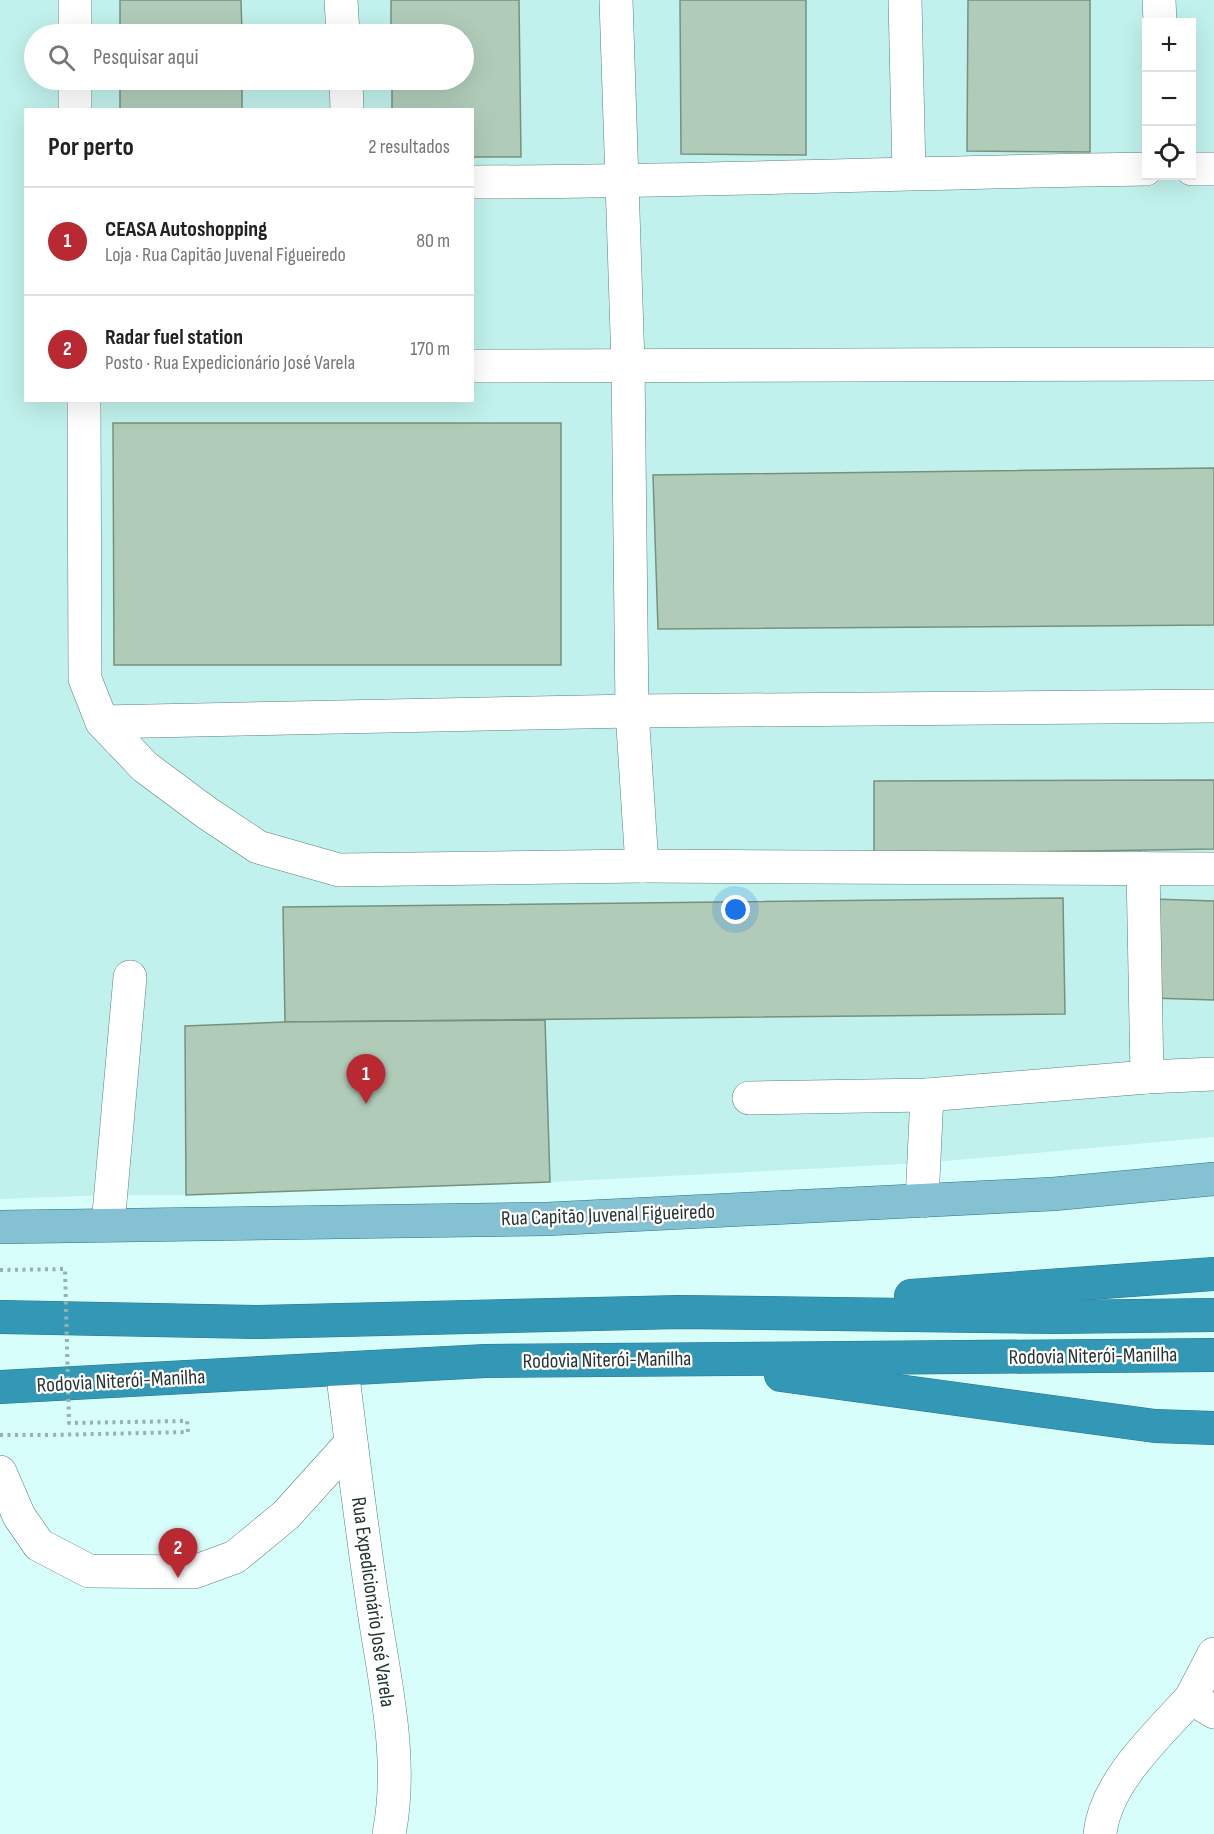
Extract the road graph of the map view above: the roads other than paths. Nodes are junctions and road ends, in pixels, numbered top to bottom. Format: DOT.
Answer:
graph roads {
  1 [pos="75,0"];
  2 [pos="341,0"];
  3 [pos="616,0"];
  4 [pos="905,0"];
  5 [pos="1159,0"];
  6 [pos="1160,18"];
  7 [pos="75,24"];
  8 [pos="342,24"];
  9 [pos="75,90"];
  10 [pos="346,90"];
  11 [pos="75,108"];
  12 [pos="347,108"];
  13 [pos="1142,168"];
  14 [pos="1196,169"];
  15 [pos="1214,169"];
  16 [pos="909,173"];
  17 [pos="474,182"];
  18 [pos="624,182"];
  19 [pos="628,364"];
  20 [pos="1214,364"];
  21 [pos="474,366"];
  22 [pos="84,402"];
  23 [pos="1214,706"];
  24 [pos="632,711"];
  25 [pos="102,722"];
  26 [pos="642,866"];
  27 [pos="1143,868"];
  28 [pos="1214,869"];
  29 [pos="130,977"];
  30 [pos="1214,1074"];
  31 [pos="1147,1077"];
  32 [pos="927,1095"];
  33 [pos="749,1098"];
  34 [pos="1214,1179"];
  35 [pos="922,1201"];
  36 [pos="108,1226"];
  37 [pos="0,1227"];
  38 [pos="1214,1274"];
  39 [pos="680,1312"];
  40 [pos="1214,1315"];
  41 [pos="0,1317"];
  42 [pos="1214,1355"];
  43 [pos="666,1360"];
  44 [pos="342,1370"];
  45 [pos="0,1387"];
  46 [pos="1214,1428"];
  47 [pos="351,1443"];
  48 [pos="0,1472"];
  49 [pos="1214,1654"];
  50 [pos="1203,1705"];
  51 [pos="389,1834"];
  52 [pos="1101,1834"];
  1 -- 7 [label="street"];
  2 -- 8 [label="street"];
  3 -- 18 [label="street"];
  4 -- 16 [label="street"];
  5 -- 6 [label="street"];
  9 -- 11 [label="street"];
  10 -- 12 [label="street"];
  13 -- 16 [label="street"];
  14 -- 15 [label="street"];
  16 -- 18 [label="street"];
  17 -- 18 [label="street"];
  18 -- 19 [label="street"];
  19 -- 20 [label="street"];
  19 -- 21 [label="street"];
  19 -- 24 [label="street"];
  22 -- 25 [label="street"];
  23 -- 24 [label="street"];
  24 -- 25 [label="street"];
  24 -- 26 [label="street"];
  25 -- 26 [label="street"];
  26 -- 27 [label="street"];
  27 -- 28 [label="street"];
  27 -- 31 [label="street"];
  29 -- 36 [label="street"];
  30 -- 31 [label="street"];
  31 -- 32 [label="street"];
  32 -- 33 [label="street"];
  32 -- 35 [label="street"];
  34 -- 35 [label="main road, Rua Capitão Juvenal Figueiredo"];
  35 -- 36 [label="main road, Rua Capitão Juvenal Figueiredo"];
  36 -- 37 [label="main road, Rua Capitão Juvenal Figueiredo"];
  38 -- 39 [label="highway"];
  39 -- 40 [label="highway, Rodovia Niterói-Manilha"];
  39 -- 41 [label="highway, Rodovia Niterói-Manilha"];
  42 -- 43 [label="highway, Rodovia Niterói-Manilha"];
  43 -- 44 [label="highway, Rodovia Niterói-Manilha"];
  43 -- 46 [label="highway"];
  44 -- 45 [label="highway, Rodovia Niterói-Manilha"];
  44 -- 47 [label="street, Rua Expedicionário José Varela"];
  47 -- 48 [label="street"];
  47 -- 51 [label="street, Rua Expedicionário José Varela"];
  49 -- 50 [label="street"];
  50 -- 52 [label="street"];
}
